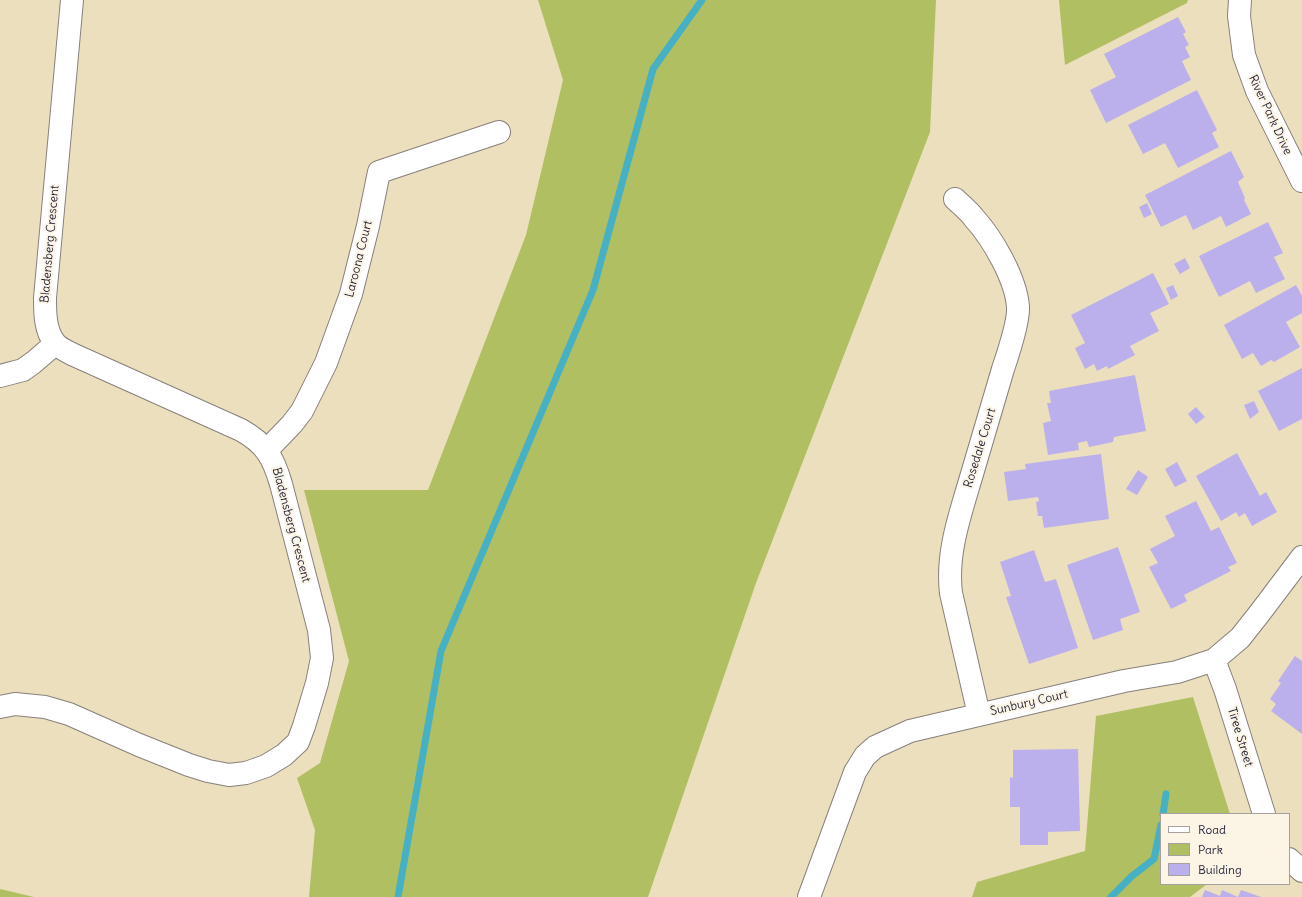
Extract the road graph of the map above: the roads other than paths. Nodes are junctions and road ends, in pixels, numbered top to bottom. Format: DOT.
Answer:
graph roads {
  1 [pos="72,0"];
  2 [pos="1240,0"];
  3 [pos="499,132"];
  4 [pos="1302,181"];
  5 [pos="955,199"];
  6 [pos="56,344"];
  7 [pos="0,376"];
  8 [pos="267,450"];
  9 [pos="1302,557"];
  10 [pos="1214,660"];
  11 [pos="0,707"];
  12 [pos="979,715"];
  13 [pos="1264,813"];
  14 [pos="1290,860"];
  15 [pos="1302,871"];
  16 [pos="809,897"];
  1 -- 6 [label="street, Bladensberg Crescent"];
  2 -- 4 [label="street, River Park Drive"];
  3 -- 8 [label="street, Laroona Court"];
  5 -- 12 [label="street, Rosedale Court"];
  6 -- 7 [label="street"];
  6 -- 8 [label="street, Bladensberg Crescent"];
  8 -- 11 [label="street, Bladensberg Crescent"];
  9 -- 10 [label="street, Sunbury Court"];
  10 -- 12 [label="street, Sunbury Court"];
  10 -- 13 [label="street, Tiree Street"];
  12 -- 16 [label="street, Sunbury Court"];
  14 -- 15 [label="street"];
}
